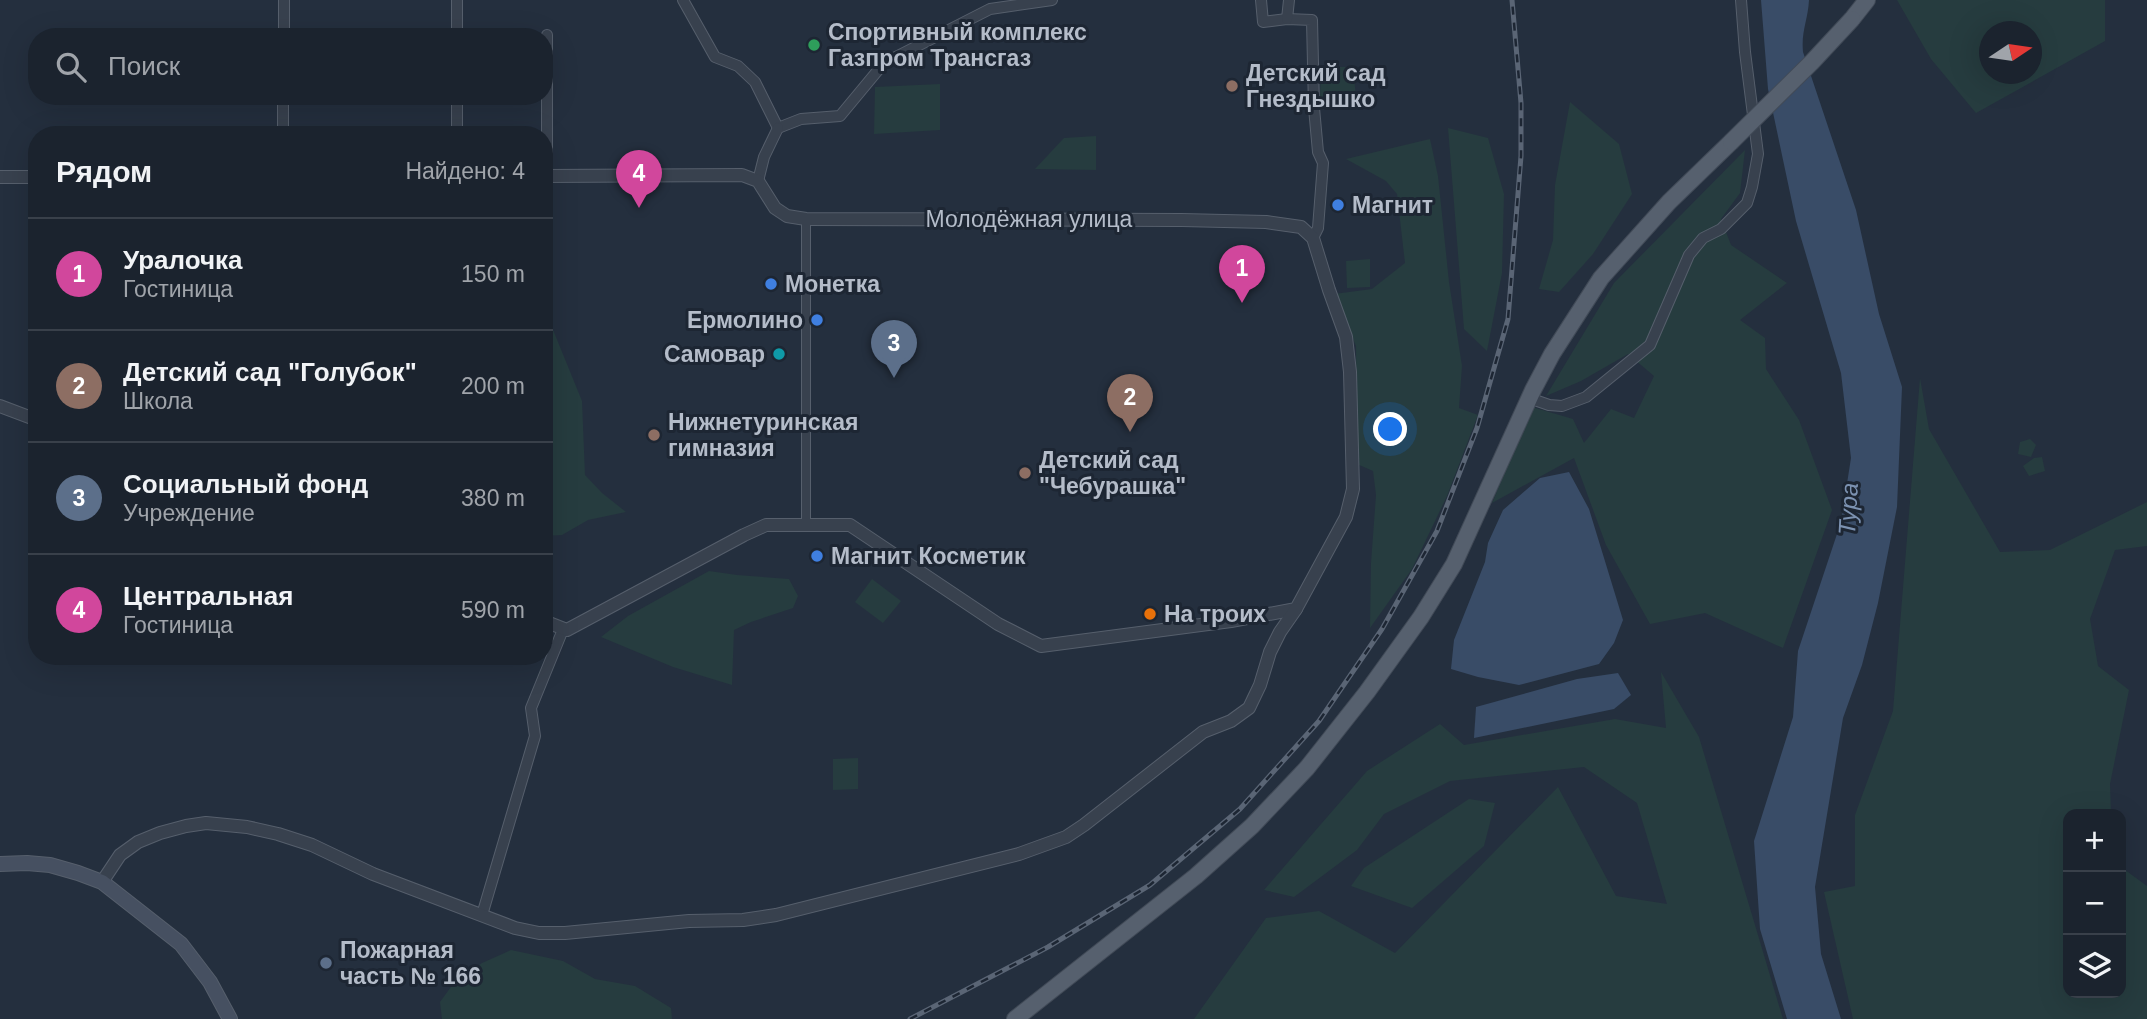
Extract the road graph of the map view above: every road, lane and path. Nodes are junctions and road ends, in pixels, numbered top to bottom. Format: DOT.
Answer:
graph roads {
  1 [pos="284,0"];
  2 [pos="457,0"];
  3 [pos="683,0"];
  4 [pos="1052,0"];
  5 [pos="1261,0"];
  6 [pos="1290,0"];
  7 [pos="1741,0"];
  8 [pos="1867,0"];
  9 [pos="1287,19"];
  10 [pos="284,28"];
  11 [pos="457,28"];
  12 [pos="283,105"];
  13 [pos="457,105"];
  14 [pos="547,105"];
  15 [pos="283,126"];
  16 [pos="457,126"];
  17 [pos="546,126"];
  18 [pos="778,128"];
  19 [pos="553,176"];
  20 [pos="0,177"];
  21 [pos="28,177"];
  22 [pos="758,181"];
  23 [pos="806,219"];
  24 [pos="1313,238"];
  25 [pos="1529,398"];
  26 [pos="0,406"];
  27 [pos="28,417"];
  28 [pos="806,526"];
  29 [pos="1296,609"];
  30 [pos="553,624"];
  31 [pos="567,629"];
  32 [pos="553,654"];
  33 [pos="549,665"];
  34 [pos="0,864"];
  35 [pos="102,883"];
  36 [pos="482,915"];
  37 [pos="230,1019"];
  38 [pos="1015,1019"];
  1 -- 10 [label="street"];
  2 -- 11 [label="street"];
  3 -- 18 [label="street"];
  4 -- 18 [label="street"];
  5 -- 9 [label="street"];
  6 -- 9 [label="street"];
  7 -- 25 [label="street"];
  8 -- 25 [label="main road, bridge"];
  9 -- 24 [label="street"];
  12 -- 15 [label="street"];
  13 -- 16 [label="street"];
  14 -- 17 [label="street"];
  18 -- 22 [label="street"];
  19 -- 22 [label="street"];
  20 -- 21 [label="street"];
  22 -- 23 [label="street, Молодёжная улица"];
  23 -- 24 [label="street, Молодёжная улица"];
  23 -- 28 [label="street"];
  24 -- 29 [label="street"];
  25 -- 38 [label="main road"];
  26 -- 27 [label="street"];
  28 -- 29 [label="street"];
  28 -- 31 [label="street"];
  29 -- 36 [label="street"];
  30 -- 31 [label="street"];
  31 -- 32 [label="street"];
  33 -- 36 [label="street"];
  34 -- 35 [label="main road"];
  35 -- 36 [label="street"];
  35 -- 37 [label="main road"];
}
